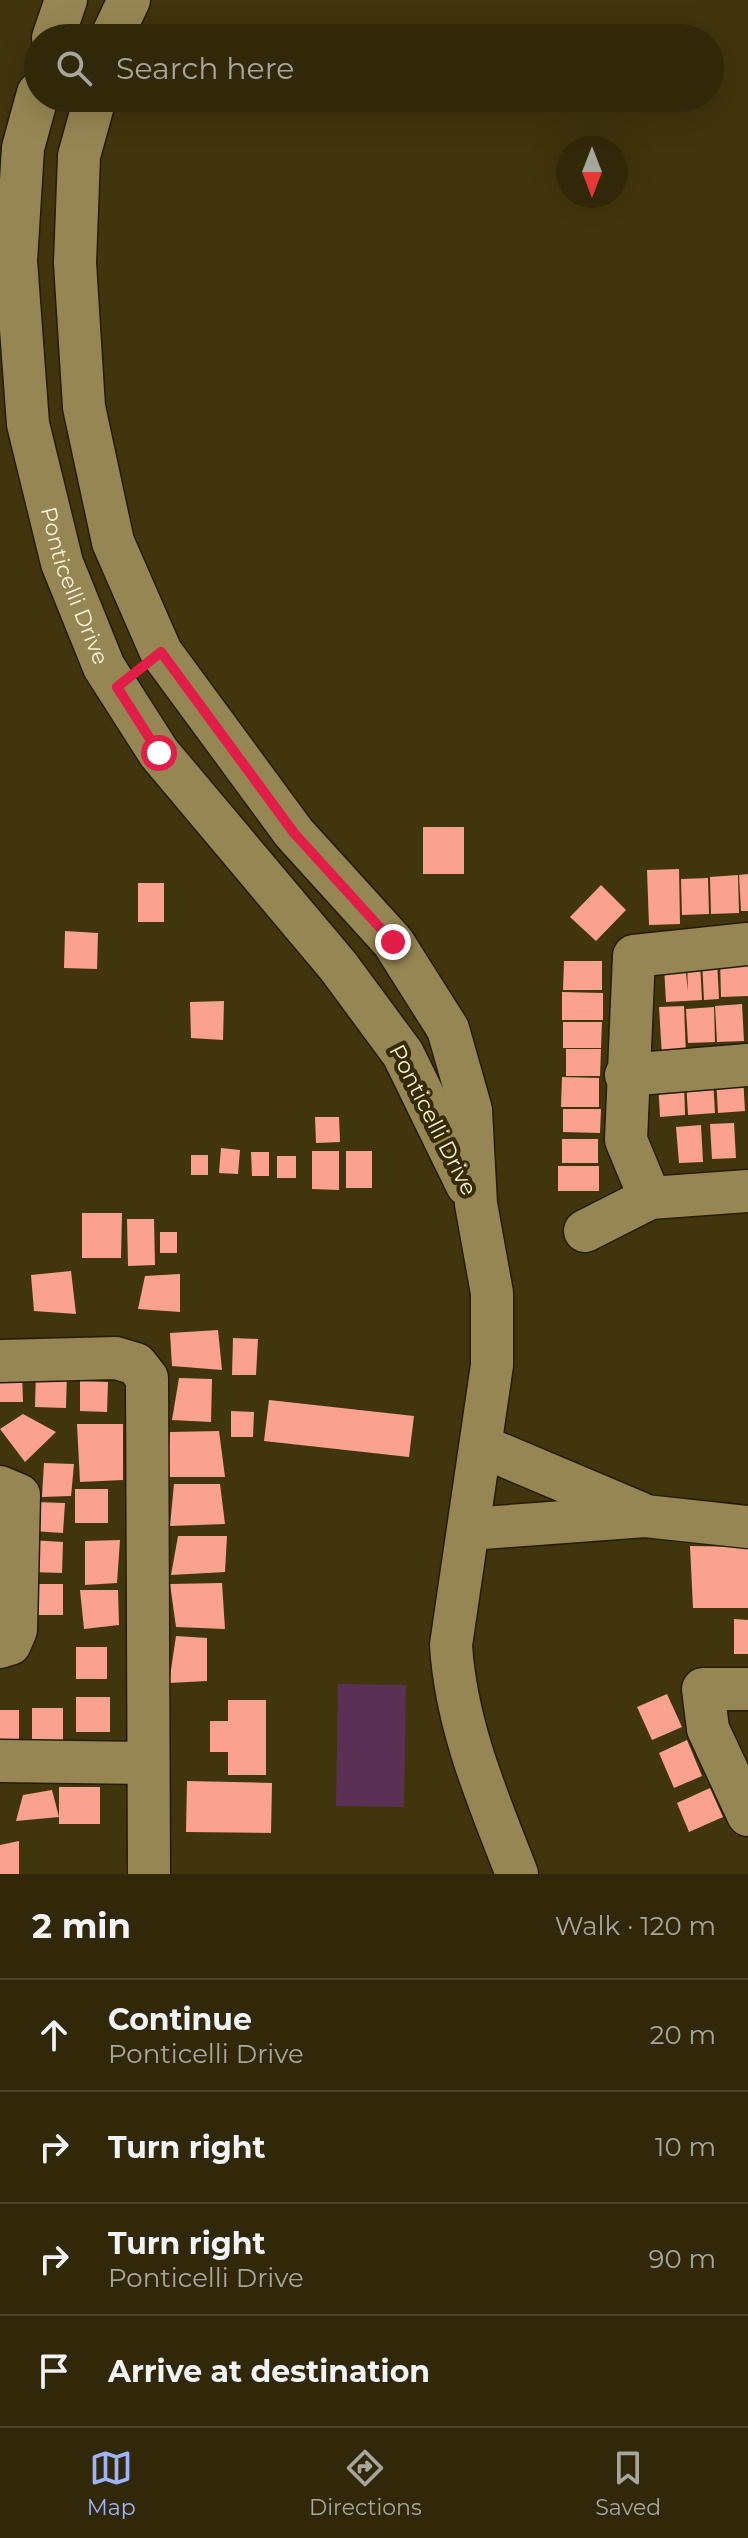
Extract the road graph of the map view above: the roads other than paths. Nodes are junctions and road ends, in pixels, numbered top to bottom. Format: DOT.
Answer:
graph roads {
  1 [pos="66,0"];
  2 [pos="129,0"];
  3 [pos="58,24"];
  4 [pos="118,24"];
  5 [pos="33,112"];
  6 [pos="91,112"];
  7 [pos="161,652"];
  8 [pos="117,687"];
  9 [pos="748,944"];
  10 [pos="748,1065"];
  11 [pos="626,1075"];
  12 [pos="748,1191"];
  13 [pos="650,1198"];
  14 [pos="476,1204"];
  15 [pos="585,1231"];
  16 [pos="0,1361"];
  17 [pos="481,1446"];
  18 [pos="0,1487"];
  19 [pos="645,1516"];
  20 [pos="748,1527"];
  21 [pos="470,1529"];
  22 [pos="0,1647"];
  23 [pos="748,1689"];
  24 [pos="0,1761"];
  25 [pos="146,1763"];
  26 [pos="748,1815"];
  27 [pos="149,1874"];
  28 [pos="517,1874"];
  1 -- 3 [label="street"];
  2 -- 4 [label="street"];
  5 -- 8 [label="street, Ponticelli Drive"];
  6 -- 7 [label="street, Ponticelli Drive"];
  7 -- 8 [label="street"];
  7 -- 14 [label="street, Ponticelli Drive"];
  8 -- 14 [label="street, Ponticelli Drive"];
  9 -- 11 [label="street"];
  10 -- 11 [label="street"];
  11 -- 13 [label="street"];
  12 -- 13 [label="street"];
  13 -- 15 [label="street"];
  14 -- 17 [label="street, Ponticelli Drive"];
  16 -- 25 [label="street"];
  17 -- 19 [label="street"];
  17 -- 21 [label="street, Ponticelli Drive"];
  18 -- 22 [label="street"];
  19 -- 20 [label="street"];
  19 -- 21 [label="street"];
  21 -- 28 [label="street, Ponticelli Drive"];
  23 -- 26 [label="street"];
  24 -- 25 [label="street"];
  25 -- 27 [label="street"];
}
